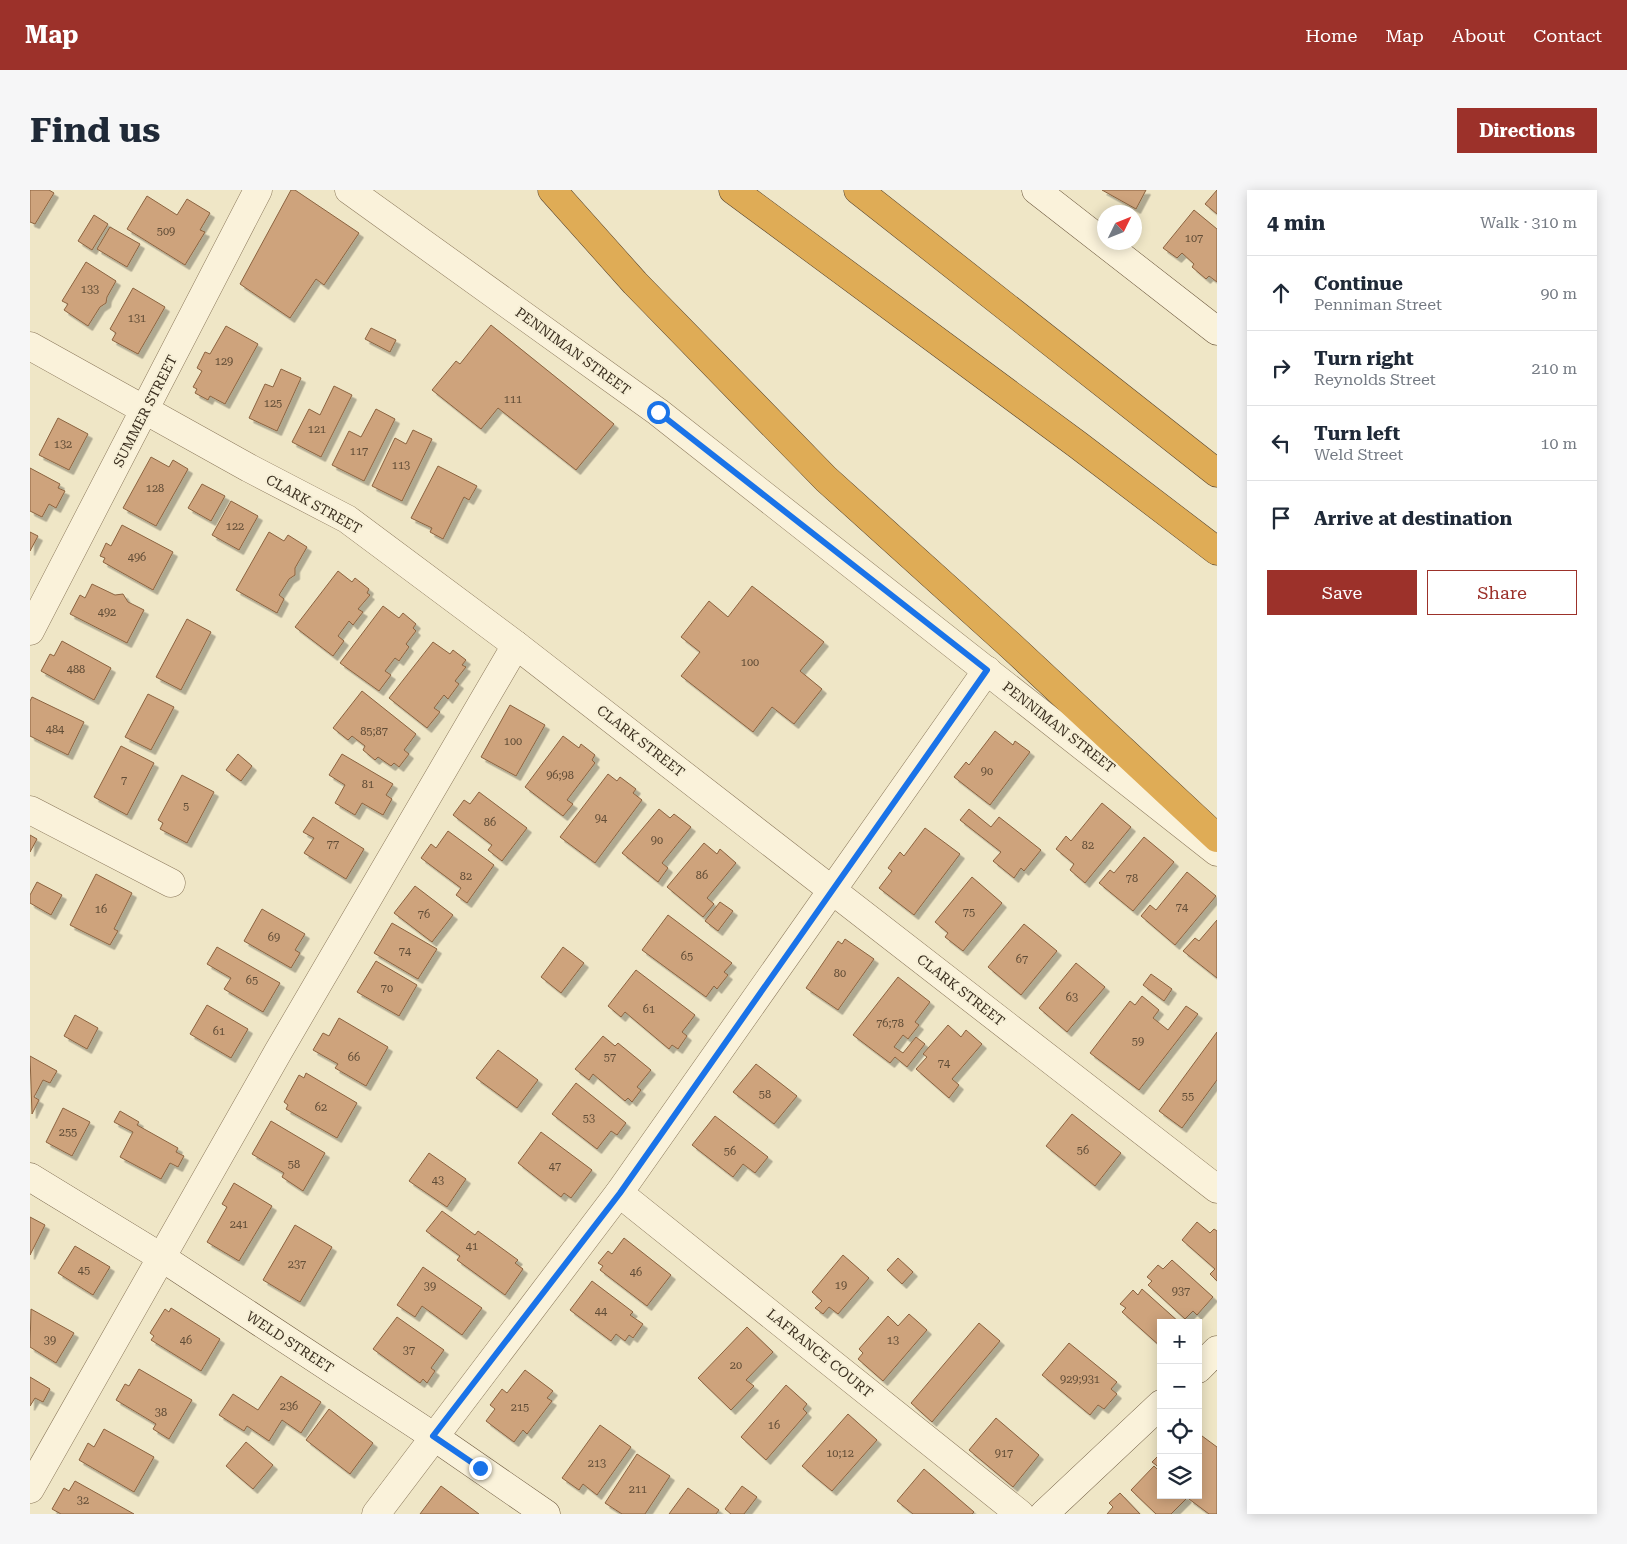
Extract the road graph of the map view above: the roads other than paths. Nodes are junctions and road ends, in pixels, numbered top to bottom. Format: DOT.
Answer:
graph roads {
  1 [pos="258,190"];
  2 [pos="349,190"];
  3 [pos="552,190"];
  4 [pos="733,190"];
  5 [pos="858,190"];
  6 [pos="1036,190"];
  7 [pos="1217,330"];
  8 [pos="30,346"];
  9 [pos="145,411"];
  10 [pos="1217,473"];
  11 [pos="1217,551"];
  12 [pos="30,631"];
  13 [pos="516,645"];
  14 [pos="987,670"];
  15 [pos="30,810"];
  16 [pos="1217,838"];
  17 [pos="1217,852"];
  18 [pos="171,883"];
  19 [pos="834,890"];
  20 [pos="30,1177"];
  21 [pos="1217,1189"];
  22 [pos="620,1193"];
  23 [pos="161,1257"];
  24 [pos="1217,1350"];
  25 [pos="1202,1365"];
  26 [pos="1157,1408"];
  27 [pos="433,1436"];
  28 [pos="30,1489"];
  29 [pos="376,1514"];
  30 [pos="546,1514"];
  31 [pos="1020,1514"];
  32 [pos="1044,1514"];
  1 -- 9 [label="street, SUMMER STREET"];
  2 -- 14 [label="street, PENNIMAN STREET"];
  3 -- 16 [label="highway"];
  4 -- 11 [label="highway"];
  5 -- 10 [label="highway"];
  6 -- 7 [label="street"];
  8 -- 9 [label="street, CLARK STREET"];
  9 -- 12 [label="street, SUMMER STREET"];
  9 -- 13 [label="street, CLARK STREET"];
  13 -- 19 [label="street, CLARK STREET"];
  13 -- 23 [label="street"];
  14 -- 17 [label="street, PENNIMAN STREET"];
  14 -- 19 [label="street"];
  15 -- 18 [label="street"];
  19 -- 21 [label="street, CLARK STREET"];
  19 -- 22 [label="street"];
  20 -- 23 [label="street, WELD STREET"];
  22 -- 27 [label="street"];
  22 -- 31 [label="street, LAFRANCE COURT"];
  23 -- 27 [label="street, WELD STREET"];
  23 -- 28 [label="street"];
  24 -- 25 [label="street"];
  26 -- 32 [label="street"];
  27 -- 29 [label="street"];
  27 -- 30 [label="street, WELD STREET"];
}
